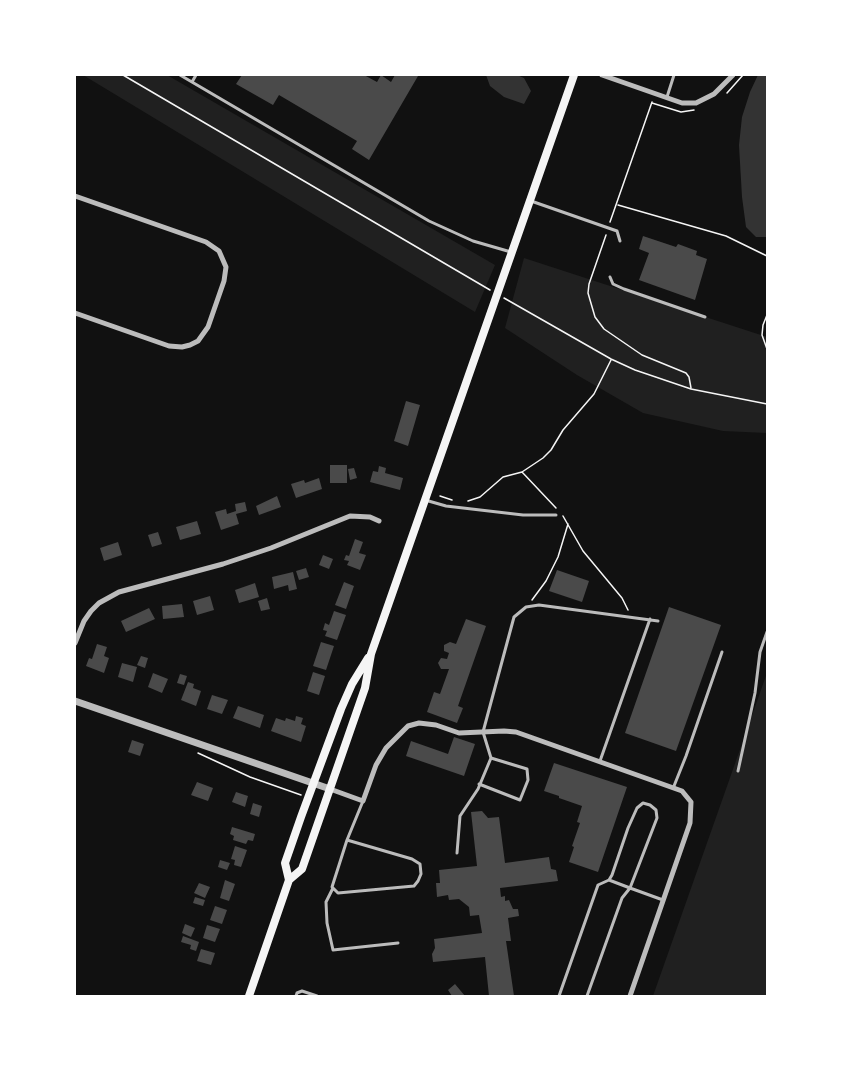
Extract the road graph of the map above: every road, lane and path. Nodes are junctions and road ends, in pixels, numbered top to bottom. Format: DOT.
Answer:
graph roads {
  1 [pos="123,75"];
  2 [pos="180,75"];
  3 [pos="196,75"];
  4 [pos="574,75"];
  5 [pos="602,75"];
  6 [pos="674,75"];
  7 [pos="733,75"];
  8 [pos="192,82"];
  9 [pos="655,93"];
  10 [pos="667,98"];
  11 [pos="75,196"];
  12 [pos="531,201"];
  13 [pos="616,204"];
  14 [pos="608,228"];
  15 [pos="620,241"];
  16 [pos="512,252"];
  17 [pos="767,256"];
  18 [pos="610,277"];
  19 [pos="493,291"];
  20 [pos="503,297"];
  21 [pos="75,313"];
  22 [pos="767,315"];
  23 [pos="705,317"];
  24 [pos="767,349"];
  25 [pos="611,359"];
  26 [pos="691,389"];
  27 [pos="767,404"];
  28 [pos="522,472"];
  29 [pos="440,496"];
  30 [pos="425,500"];
  31 [pos="459,502"];
  32 [pos="465,502"];
  33 [pos="556,515"];
  34 [pos="379,521"];
  35 [pos="568,523"];
  36 [pos="526,608"];
  37 [pos="630,616"];
  38 [pos="650,619"];
  39 [pos="658,621"];
  40 [pos="767,632"];
  41 [pos="75,643"];
  42 [pos="722,652"];
  43 [pos="371,654"];
  44 [pos="75,701"];
  45 [pos="483,732"];
  46 [pos="197,752"];
  47 [pos="491,758"];
  48 [pos="600,761"];
  49 [pos="738,771"];
  50 [pos="313,783"];
  51 [pos="479,784"];
  52 [pos="674,786"];
  53 [pos="330,789"];
  54 [pos="308,798"];
  55 [pos="363,801"];
  56 [pos="346,840"];
  57 [pos="457,853"];
  58 [pos="289,880"];
  59 [pos="609,880"];
  60 [pos="333,888"];
  61 [pos="630,888"];
  62 [pos="663,900"];
  63 [pos="398,943"];
  64 [pos="249,996"];
  65 [pos="296,996"];
  66 [pos="317,996"];
  67 [pos="559,996"];
  68 [pos="587,996"];
  69 [pos="630,996"];
  1 -- 19 [label="path"];
  2 -- 8 [label="lane"];
  3 -- 8 [label="lane"];
  4 -- 12 [label="main road"];
  5 -- 9 [label="street"];
  6 -- 10 [label="lane"];
  7 -- 10 [label="street"];
  8 -- 16 [label="lane"];
  9 -- 10 [label="street"];
  9 -- 13 [label="path"];
  11 -- 21 [label="street"];
  12 -- 14 [label="lane"];
  12 -- 16 [label="main road"];
  13 -- 14 [label="path"];
  13 -- 17 [label="path"];
  14 -- 15 [label="lane"];
  14 -- 26 [label="path"];
  16 -- 30 [label="main road"];
  18 -- 23 [label="lane"];
  20 -- 25 [label="path"];
  22 -- 24 [label="path"];
  25 -- 26 [label="path"];
  25 -- 28 [label="path"];
  26 -- 27 [label="path"];
  28 -- 32 [label="path"];
  28 -- 35 [label="path"];
  29 -- 31 [label="path"];
  30 -- 33 [label="lane"];
  30 -- 43 [label="main road"];
  34 -- 41 [label="street"];
  35 -- 36 [label="path"];
  35 -- 37 [label="path"];
  36 -- 37 [label="lane"];
  36 -- 45 [label="lane"];
  37 -- 38 [label="lane"];
  38 -- 39 [label="lane"];
  38 -- 48 [label="lane"];
  40 -- 49 [label="lane"];
  42 -- 52 [label="lane"];
  43 -- 50 [label="main road"];
  43 -- 53 [label="main road"];
  44 -- 50 [label="street"];
  45 -- 47 [label="lane"];
  45 -- 48 [label="street"];
  45 -- 55 [label="street"];
  46 -- 54 [label="path"];
  47 -- 51 [label="lane"];
  47 -- 51 [label="lane"];
  48 -- 52 [label="street"];
  50 -- 53 [label="street"];
  50 -- 54 [label="main road"];
  51 -- 57 [label="lane"];
  52 -- 62 [label="street"];
  53 -- 55 [label="street"];
  53 -- 58 [label="main road"];
  54 -- 58 [label="main road"];
  55 -- 56 [label="lane"];
  56 -- 60 [label="lane"];
  56 -- 60 [label="lane"];
  58 -- 64 [label="main road"];
  59 -- 61 [label="lane"];
  59 -- 61 [label="lane"];
  59 -- 67 [label="lane"];
  60 -- 63 [label="lane"];
  61 -- 62 [label="lane"];
  61 -- 68 [label="lane"];
  62 -- 69 [label="street"];
  65 -- 66 [label="lane"];
}
